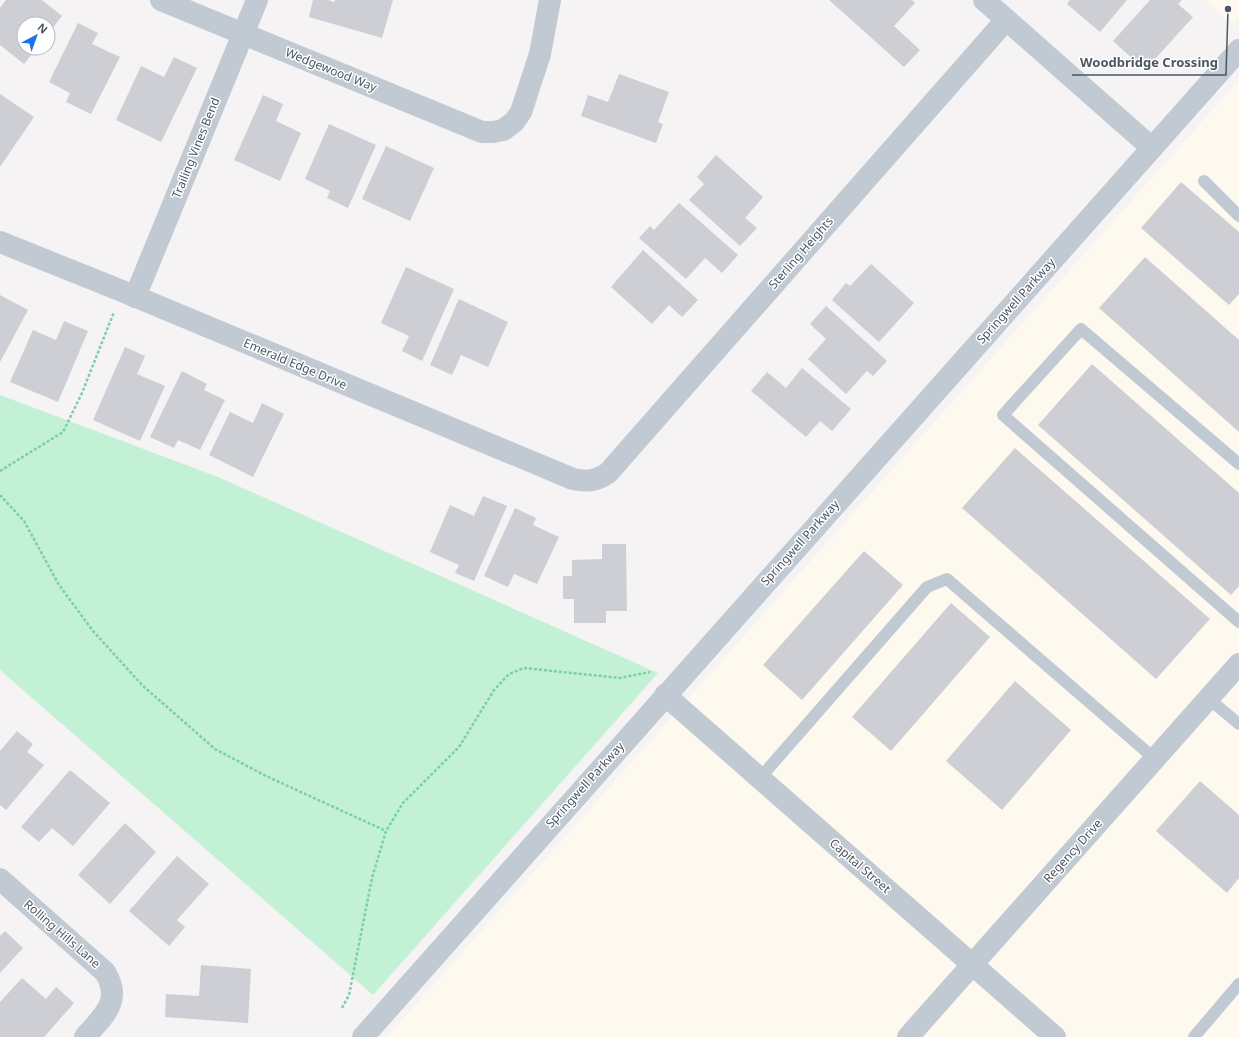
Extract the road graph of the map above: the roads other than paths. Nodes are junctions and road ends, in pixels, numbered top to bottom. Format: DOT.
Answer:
graph roads {
  1 [pos="161,0"];
  2 [pos="257,0"];
  3 [pos="550,0"];
  4 [pos="984,0"];
  5 [pos="1006,20"];
  6 [pos="243,34"];
  7 [pos="1239,50"];
  8 [pos="1152,148"];
  9 [pos="1204,181"];
  10 [pos="1239,216"];
  11 [pos="0,242"];
  12 [pos="128,294"];
  13 [pos="1239,464"];
  14 [pos="591,481"];
  15 [pos="1239,622"];
  16 [pos="1239,664"];
  17 [pos="665,695"];
  18 [pos="1209,699"];
  19 [pos="1239,724"];
  20 [pos="1155,759"];
  21 [pos="760,778"];
  22 [pos="0,879"];
  23 [pos="973,964"];
  24 [pos="1239,984"];
  25 [pos="85,1037"];
  26 [pos="363,1037"];
  27 [pos="908,1037"];
  28 [pos="1055,1037"];
  29 [pos="1194,1037"];
  1 -- 6 [label="street, Wedgewood Way"];
  2 -- 6 [label="street, Trailing Vines Bend"];
  3 -- 6 [label="street, Wedgewood Way"];
  4 -- 5 [label="street"];
  5 -- 8 [label="street"];
  5 -- 14 [label="street, Sterling Heights"];
  6 -- 12 [label="street, Trailing Vines Bend"];
  7 -- 8 [label="street, Springwell Parkway"];
  8 -- 17 [label="street, Springwell Parkway"];
  9 -- 10 [label="lane"];
  11 -- 12 [label="street, Emerald Edge Drive"];
  12 -- 14 [label="street, Emerald Edge Drive"];
  13 -- 15 [label="lane"];
  16 -- 18 [label="street, Regency Drive"];
  17 -- 21 [label="street, Capital Street"];
  17 -- 26 [label="street, Springwell Parkway"];
  18 -- 19 [label="lane"];
  18 -- 20 [label="street, Regency Drive"];
  20 -- 21 [label="lane"];
  20 -- 23 [label="street, Regency Drive"];
  21 -- 23 [label="street, Capital Street"];
  22 -- 25 [label="street, Rolling Hills Lane"];
  23 -- 27 [label="street, Regency Drive"];
  23 -- 28 [label="street, Capital Street"];
  24 -- 29 [label="lane"];
}
